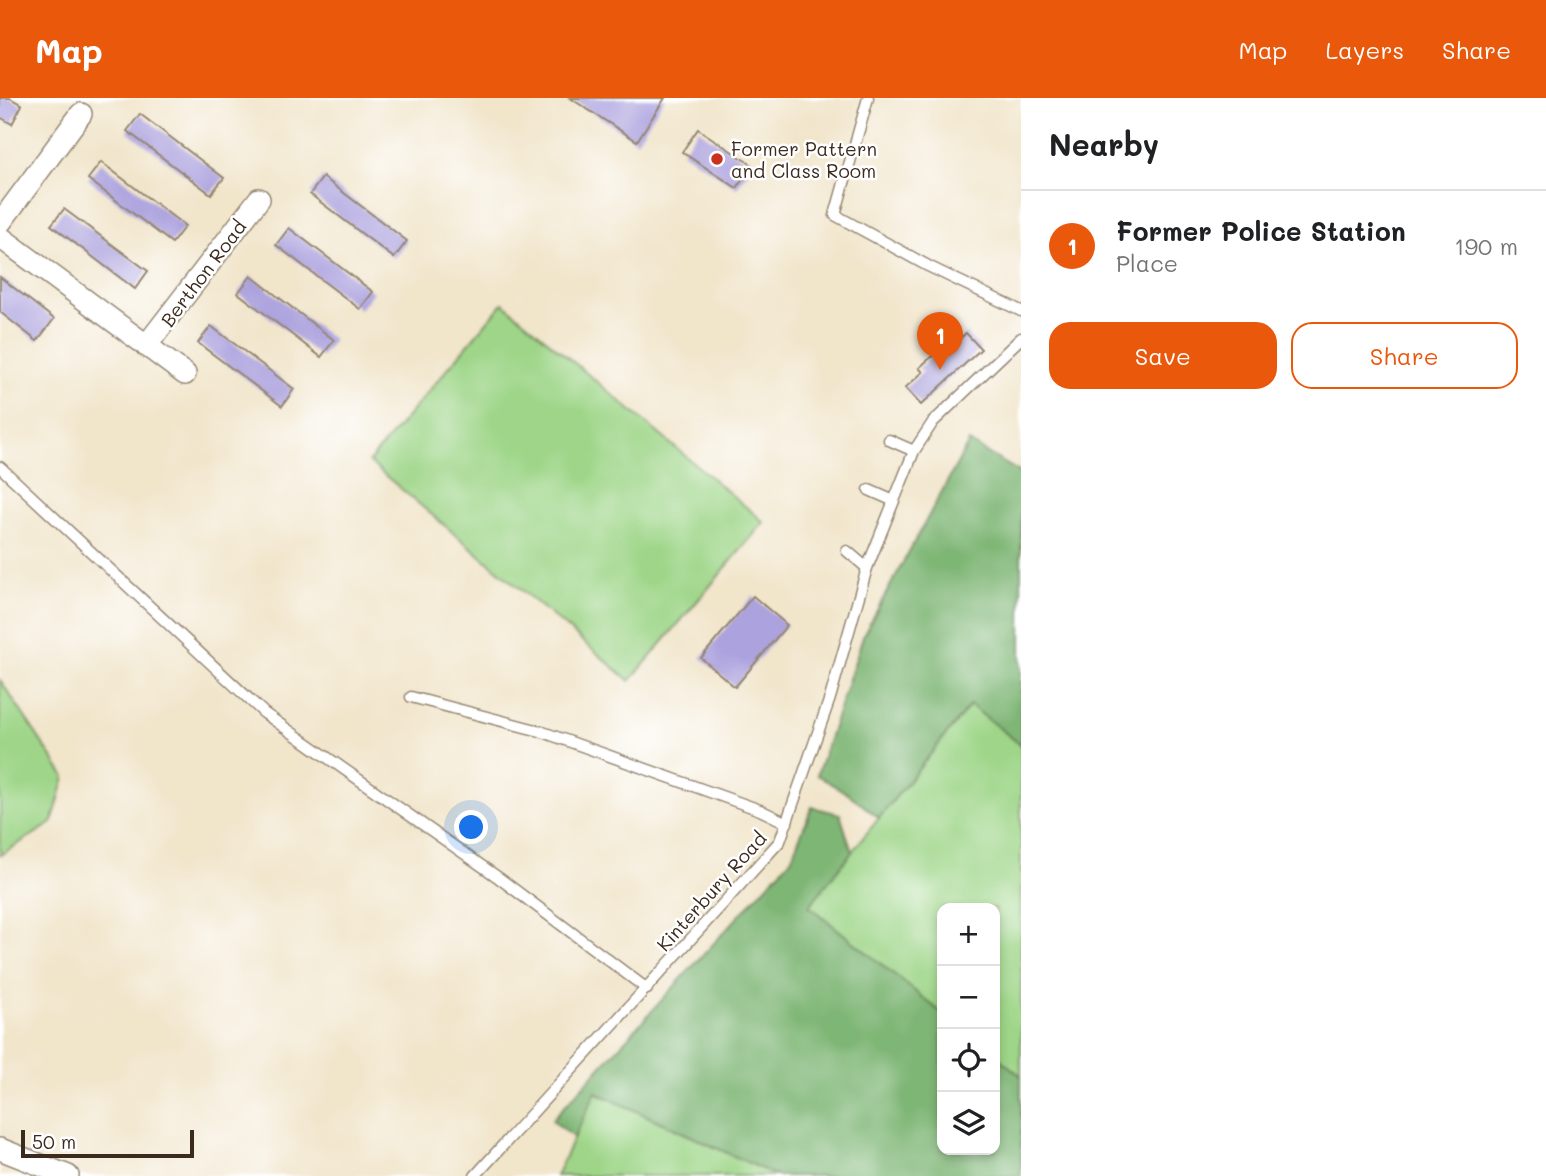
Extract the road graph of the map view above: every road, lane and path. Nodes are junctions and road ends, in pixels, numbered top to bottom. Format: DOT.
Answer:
graph roads {
  1 [pos="868,98"];
  2 [pos="81,114"];
  3 [pos="259,198"];
  4 [pos="0,223"];
  5 [pos="0,237"];
  6 [pos="1021,311"];
  7 [pos="1021,338"];
  8 [pos="146,346"];
  9 [pos="185,374"];
  10 [pos="889,440"];
  11 [pos="914,451"];
  12 [pos="0,467"];
  13 [pos="869,490"];
  14 [pos="894,500"];
  15 [pos="847,551"];
  16 [pos="867,568"];
  17 [pos="411,697"];
  18 [pos="787,823"];
  19 [pos="647,989"];
  20 [pos="0,1149"];
  21 [pos="68,1176"];
  22 [pos="475,1176"];
  1 -- 6 [label="lane"];
  2 -- 4 [label="street"];
  3 -- 8 [label="street, Berthon Road"];
  5 -- 8 [label="street, Berthon Road"];
  7 -- 11 [label="lane, Kinterbury Road"];
  8 -- 9 [label="street, Berthon Road"];
  10 -- 11 [label="lane"];
  11 -- 14 [label="lane, Kinterbury Road"];
  12 -- 19 [label="lane"];
  13 -- 14 [label="lane"];
  14 -- 16 [label="lane, Kinterbury Road"];
  15 -- 16 [label="lane"];
  16 -- 18 [label="lane, Kinterbury Road"];
  17 -- 18 [label="lane"];
  18 -- 19 [label="lane, Kinterbury Road"];
  19 -- 22 [label="lane, Kinterbury Road"];
  20 -- 21 [label="street"];
}
